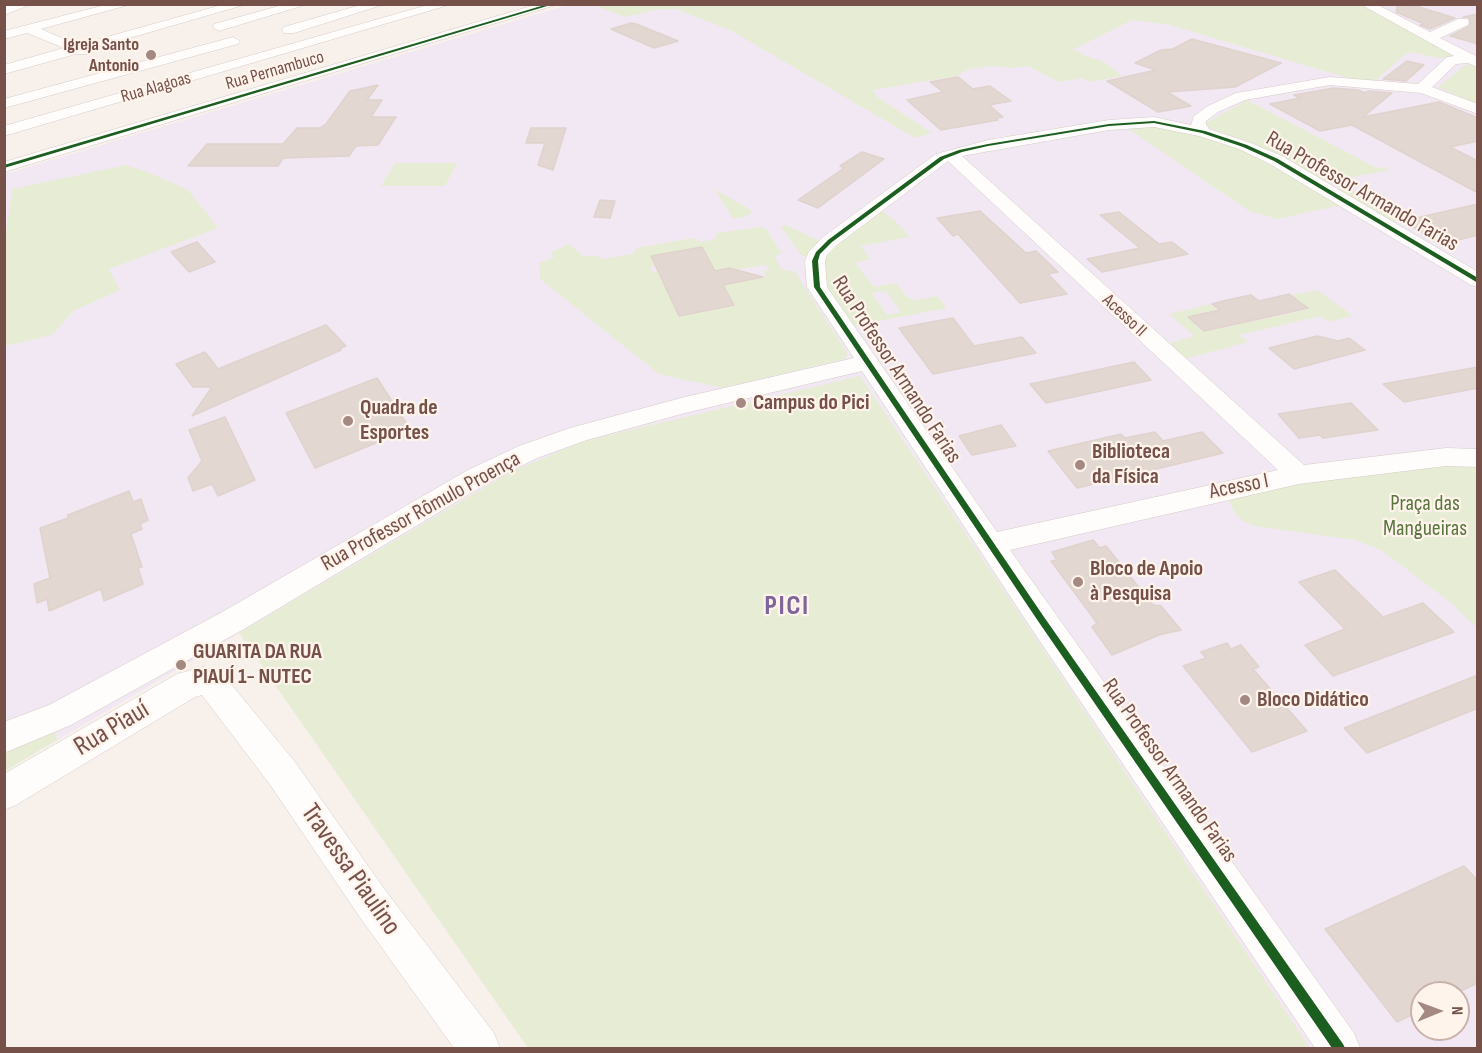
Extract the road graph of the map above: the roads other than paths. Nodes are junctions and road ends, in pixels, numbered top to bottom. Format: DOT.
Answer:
graph roads {
  1 [pos="26,4"];
  2 [pos="95,4"];
  3 [pos="126,4"];
  4 [pos="191,4"];
  5 [pos="241,4"];
  6 [pos="302,4"];
  7 [pos="505,4"];
  8 [pos="553,4"];
  9 [pos="1366,4"];
  10 [pos="373,5"];
  11 [pos="439,5"];
  12 [pos="268,10"];
  13 [pos="4,11"];
  14 [pos="526,13"];
  15 [pos="398,18"];
  16 [pos="46,21"];
  17 [pos="480,26"];
  18 [pos="4,27"];
  19 [pos="1461,27"];
  20 [pos="29,29"];
  21 [pos="359,29"];
  22 [pos="289,30"];
  23 [pos="4,35"];
  24 [pos="439,38"];
  25 [pos="1428,38"];
  26 [pos="56,41"];
  27 [pos="233,41"];
  28 [pos="316,41"];
  29 [pos="32,45"];
  30 [pos="77,49"];
  31 [pos="401,49"];
  32 [pos="263,57"];
  33 [pos="1433,60"];
  34 [pos="1452,60"];
  35 [pos="1473,61"];
  36 [pos="360,62"];
  37 [pos="133,68"];
  38 [pos="4,70"];
  39 [pos="211,72"];
  40 [pos="301,80"];
  41 [pos="154,88"];
  42 [pos="1422,89"];
  43 [pos="243,97"];
  44 [pos="4,104"];
  45 [pos="86,108"];
  46 [pos="1478,110"];
  47 [pos="180,114"];
  48 [pos="1204,123"];
  49 [pos="12,129"];
  50 [pos="112,135"];
  51 [pos="951,155"];
  52 [pos="44,156"];
  53 [pos="4,167"];
  54 [pos="1478,280"];
  55 [pos="868,362"];
  56 [pos="1478,458"];
  57 [pos="1299,475"];
  58 [pos="1004,541"];
  59 [pos="220,693"];
  60 [pos="4,738"];
  61 [pos="4,793"];
  62 [pos="479,1048"];
  63 [pos="1338,1048"];
  1 -- 13 [label="street"];
  2 -- 16 [label="street"];
  3 -- 16 [label="street"];
  4 -- 26 [label="street"];
  5 -- 30 [label="street"];
  6 -- 12 [label="street"];
  7 -- 14 [label="street"];
  8 -- 14 [label="street, Rua Pernambuco"];
  9 -- 25 [label="street"];
  10 -- 15 [label="street"];
  10 -- 22 [label="street"];
  11 -- 15 [label="street, Rua Alagoas"];
  11 -- 17 [label="street"];
  12 -- 22 [label="street"];
  12 -- 27 [label="street"];
  14 -- 17 [label="street, Rua Pernambuco"];
  15 -- 21 [label="street, Rua Alagoas"];
  15 -- 24 [label="street"];
  16 -- 18 [label="street"];
  16 -- 20 [label="street"];
  17 -- 24 [label="street, Rua Pernambuco"];
  19 -- 25 [label="street"];
  20 -- 23 [label="street"];
  20 -- 26 [label="street"];
  21 -- 28 [label="street, Rua Alagoas"];
  21 -- 31 [label="street"];
  22 -- 28 [label="street"];
  24 -- 31 [label="street, Rua Pernambuco"];
  25 -- 35 [label="street"];
  26 -- 29 [label="street"];
  26 -- 30 [label="street"];
  27 -- 32 [label="street"];
  27 -- 37 [label="street"];
  28 -- 32 [label="street, Rua Alagoas"];
  28 -- 36 [label="street"];
  30 -- 37 [label="street"];
  30 -- 38 [label="street"];
  31 -- 36 [label="street, Rua Pernambuco"];
  32 -- 39 [label="street, Rua Alagoas"];
  32 -- 40 [label="street"];
  33 -- 34 [label="street"];
  34 -- 35 [label="street"];
  34 -- 42 [label="street"];
  36 -- 40 [label="street, Rua Pernambuco"];
  37 -- 41 [label="street"];
  37 -- 44 [label="street"];
  39 -- 41 [label="street, Rua Alagoas"];
  39 -- 43 [label="street"];
  40 -- 43 [label="street, Rua Pernambuco"];
  41 -- 45 [label="street, Rua Alagoas"];
  41 -- 47 [label="street"];
  42 -- 46 [label="street"];
  42 -- 48 [label="street"];
  43 -- 47 [label="street, Rua Pernambuco"];
  45 -- 49 [label="street, Rua Alagoas"];
  45 -- 50 [label="street"];
  47 -- 50 [label="street, Rua Pernambuco"];
  48 -- 51 [label="street, Rua Professor Armando Farias"];
  48 -- 54 [label="street, Rua Professor Armando Farias"];
  49 -- 52 [label="street"];
  50 -- 52 [label="street, Rua Pernambuco"];
  51 -- 55 [label="street, Rua Professor Armando Farias"];
  51 -- 57 [label="street, Acesso II"];
  52 -- 53 [label="street, Rua Pernambuco"];
  55 -- 60 [label="street, Rua Professor Rômulo Proença"];
  55 -- 63 [label="street, Rua Professor Armando Farias"];
  56 -- 57 [label="street, Acesso I"];
  57 -- 58 [label="street, Acesso I"];
  59 -- 61 [label="street, Rua Piauí"];
  59 -- 62 [label="street, Travessa Piaulino"];
}
